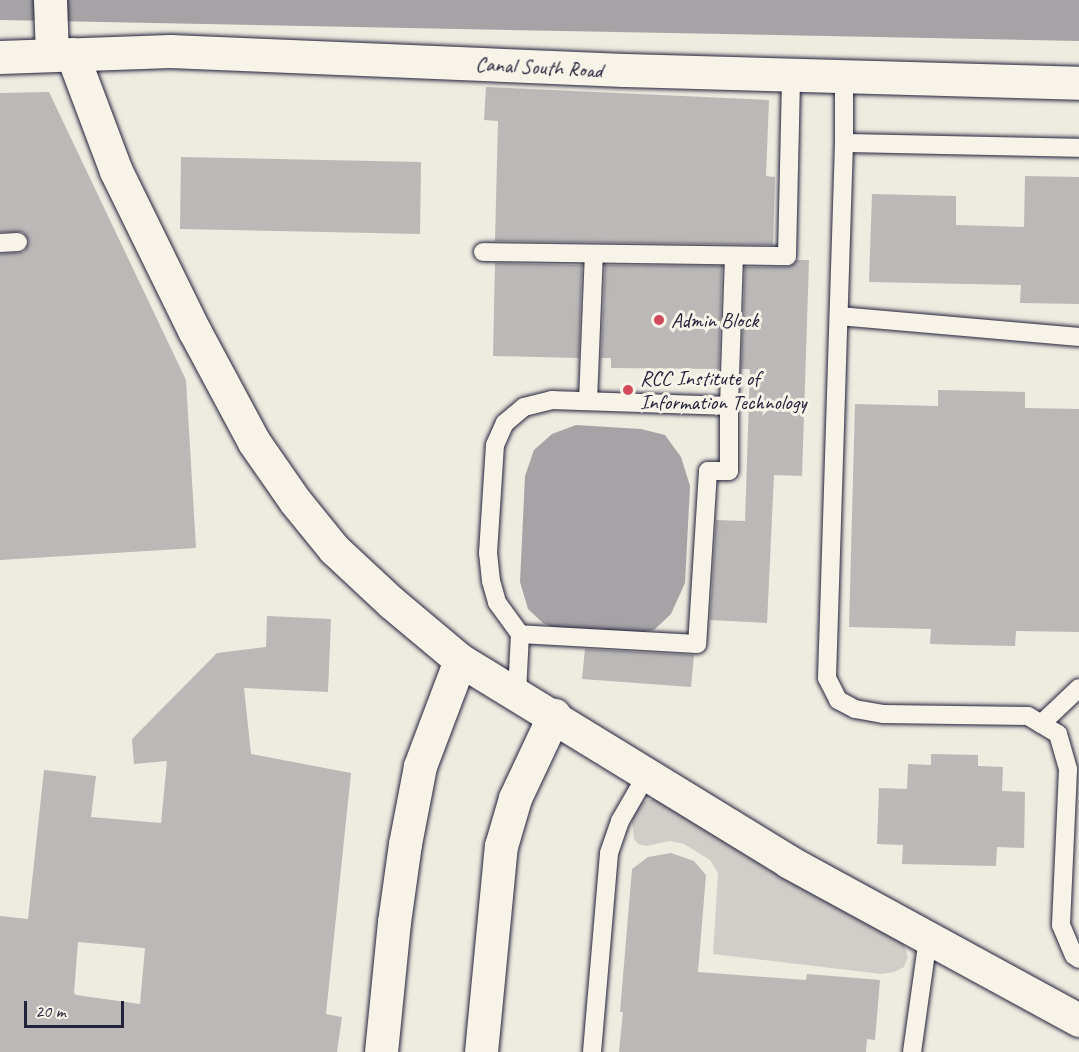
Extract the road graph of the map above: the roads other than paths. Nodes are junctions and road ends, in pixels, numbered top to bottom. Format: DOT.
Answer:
graph roads {
  1 [pos="57,35"];
  2 [pos="0,57"];
  3 [pos="791,74"];
  4 [pos="844,75"];
  5 [pos="1079,83"];
  6 [pos="844,143"];
  7 [pos="1079,148"];
  8 [pos="483,252"];
  9 [pos="594,254"];
  10 [pos="734,256"];
  11 [pos="839,316"];
  12 [pos="1079,337"];
  13 [pos="588,401"];
  14 [pos="729,406"];
  15 [pos="520,634"];
  16 [pos="460,660"];
  17 [pos="1079,688"];
  18 [pos="517,693"];
  19 [pos="554,715"];
  20 [pos="1041,724"];
  21 [pos="647,774"];
  22 [pos="928,938"];
  23 [pos="1079,959"];
  24 [pos="1079,1020"];
  25 [pos="381,1052"];
  26 [pos="481,1052"];
  27 [pos="592,1052"];
  28 [pos="912,1052"];
  1 -- 2 [label="street, Canal South Road"];
  1 -- 3 [label="street, Canal South Road"];
  1 -- 16 [label="street"];
  3 -- 4 [label="street, Canal South Road"];
  3 -- 10 [label="lane"];
  4 -- 5 [label="street, Canal South Road"];
  4 -- 6 [label="lane"];
  6 -- 7 [label="lane"];
  6 -- 11 [label="lane"];
  8 -- 9 [label="lane"];
  9 -- 10 [label="lane"];
  9 -- 13 [label="lane"];
  10 -- 14 [label="lane"];
  11 -- 12 [label="lane"];
  11 -- 20 [label="lane"];
  13 -- 14 [label="lane"];
  13 -- 15 [label="lane"];
  14 -- 15 [label="lane"];
  15 -- 18 [label="lane"];
  16 -- 18 [label="street"];
  16 -- 25 [label="street"];
  17 -- 20 [label="lane"];
  18 -- 19 [label="street"];
  19 -- 21 [label="street"];
  19 -- 26 [label="street"];
  20 -- 23 [label="lane"];
  21 -- 22 [label="street"];
  21 -- 27 [label="lane"];
  22 -- 24 [label="street"];
  22 -- 28 [label="lane"];
}
